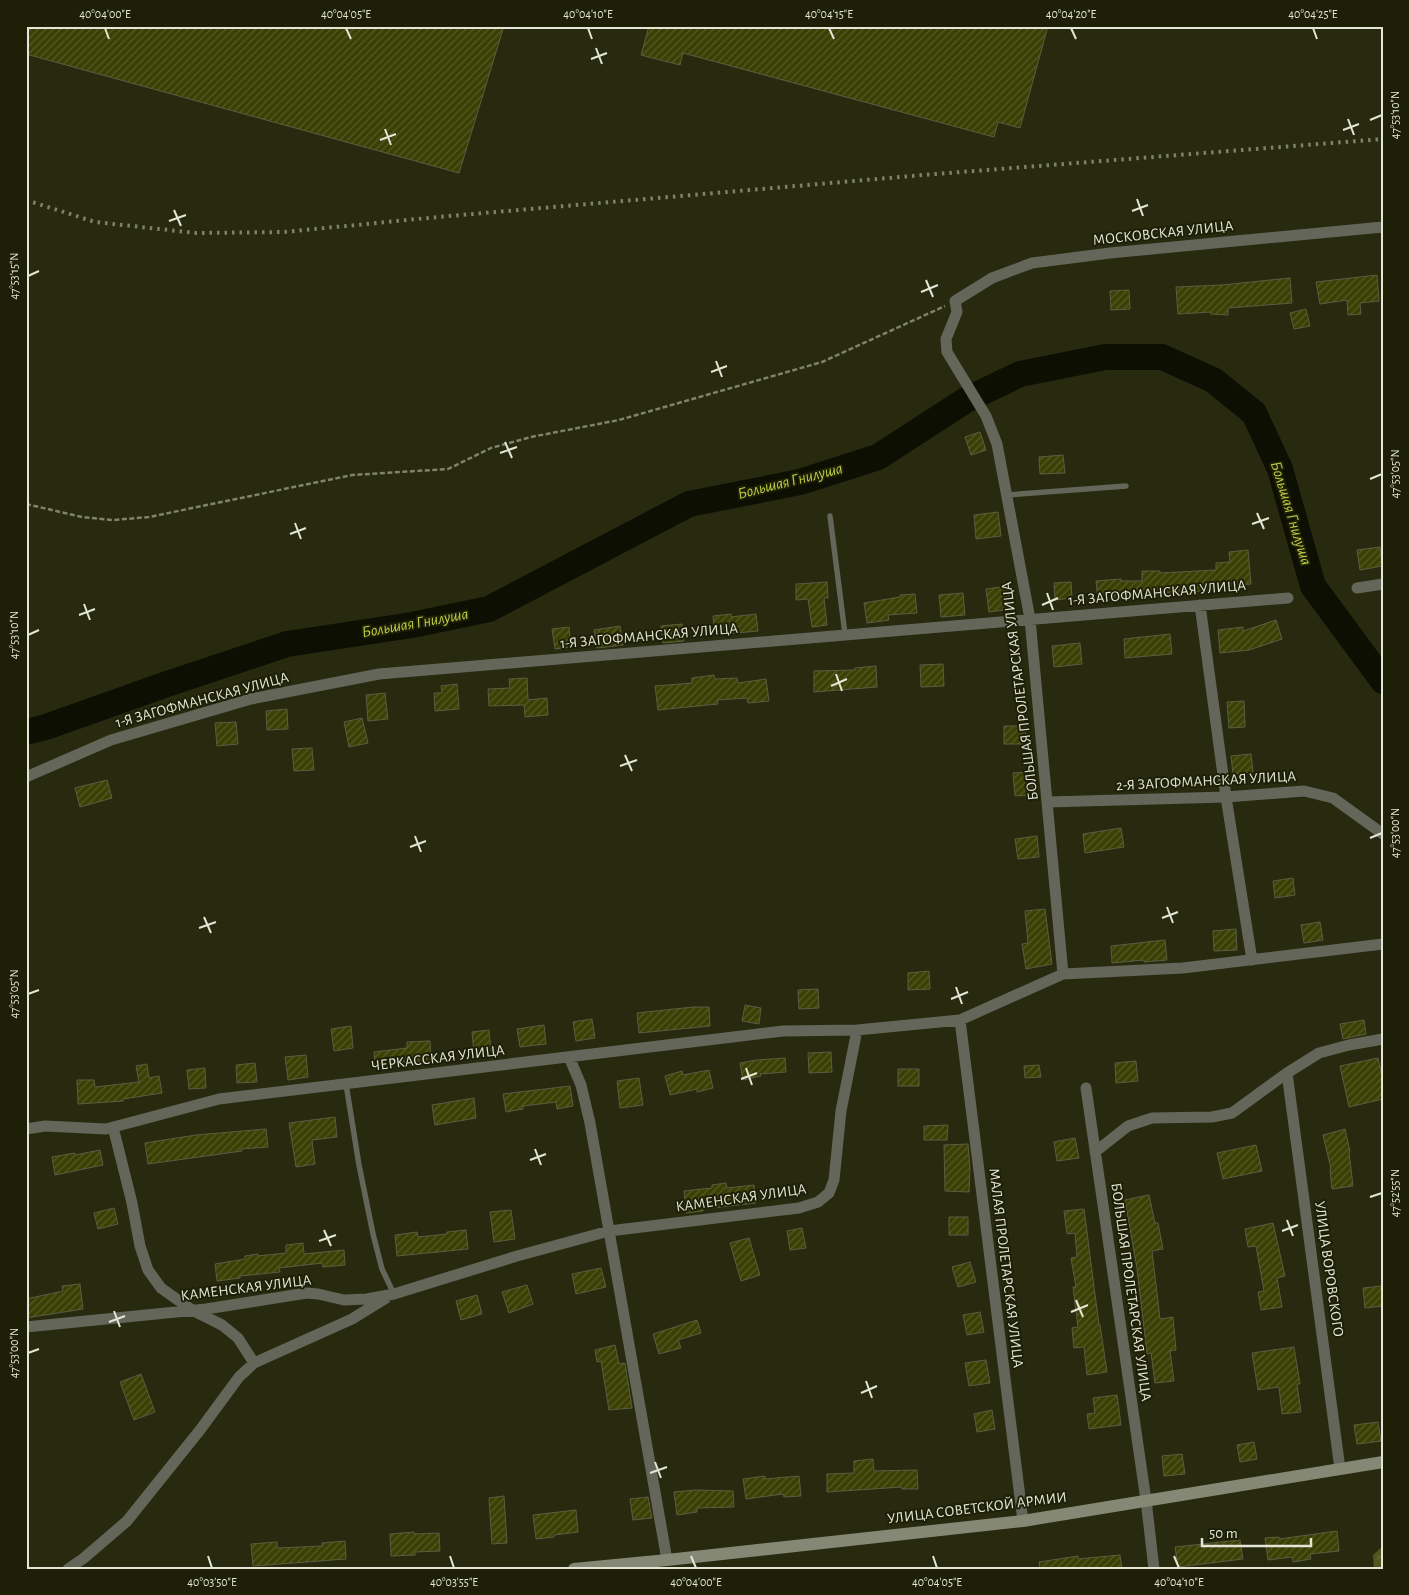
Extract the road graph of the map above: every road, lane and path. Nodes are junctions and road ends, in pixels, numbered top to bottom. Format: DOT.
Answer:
graph roads {
  1 [pos="1383,227"];
  2 [pos="955,301"];
  3 [pos="1126,486"];
  4 [pos="1007,495"];
  5 [pos="26,504"];
  6 [pos="830,516"];
  7 [pos="1383,584"];
  8 [pos="1357,588"];
  9 [pos="1288,598"];
  10 [pos="1200,605"];
  11 [pos="1030,619"];
  12 [pos="845,634"];
  13 [pos="26,777"];
  14 [pos="1226,797"];
  15 [pos="1048,802"];
  16 [pos="1383,834"];
  17 [pos="1383,944"];
  18 [pos="1252,960"];
  19 [pos="1063,974"];
  20 [pos="960,1020"];
  21 [pos="857,1030"];
  22 [pos="1383,1038"];
  23 [pos="569,1057"];
  24 [pos="1288,1073"];
  25 [pos="346,1084"];
  26 [pos="1086,1088"];
  27 [pos="113,1126"];
  28 [pos="26,1129"];
  29 [pos="1095,1152"];
  30 [pos="609,1231"];
  31 [pos="394,1294"];
  32 [pos="192,1310"];
  33 [pos="26,1327"];
  34 [pos="254,1363"];
  35 [pos="1383,1462"];
  36 [pos="1340,1469"];
  37 [pos="1146,1500"];
  38 [pos="1023,1521"];
  39 [pos="667,1560"];
  40 [pos="68,1569"];
  41 [pos="574,1569"];
  42 [pos="1154,1569"];
  1 -- 2 [label="street, МОСКОВСКАЯ УЛИЦА"];
  2 -- 4 [label="street, БОЛЬШАЯ ПРОЛЕТАРСКАЯ УЛИЦА"];
  2 -- 5 [label="path"];
  3 -- 4 [label="lane"];
  4 -- 11 [label="street, БОЛЬШАЯ ПРОЛЕТАРСКАЯ УЛИЦА"];
  6 -- 12 [label="lane"];
  7 -- 8 [label="street"];
  9 -- 10 [label="street, 1-Я ЗАГОФМАНСКАЯ УЛИЦА"];
  10 -- 11 [label="street, 1-Я ЗАГОФМАНСКАЯ УЛИЦА"];
  10 -- 14 [label="street"];
  11 -- 12 [label="street, 1-Я ЗАГОФМАНСКАЯ УЛИЦА"];
  11 -- 15 [label="street, БОЛЬШАЯ ПРОЛЕТАРСКАЯ УЛИЦА"];
  12 -- 13 [label="street, 1-Я ЗАГОФМАНСКАЯ УЛИЦА"];
  14 -- 15 [label="street, 2-Я ЗАГОФМАНСКАЯ УЛИЦА"];
  14 -- 16 [label="street, 2-Я ЗАГОФМАНСКАЯ УЛИЦА"];
  14 -- 18 [label="street"];
  15 -- 19 [label="street, БОЛЬШАЯ ПРОЛЕТАРСКАЯ УЛИЦА"];
  17 -- 18 [label="street"];
  18 -- 19 [label="street"];
  19 -- 20 [label="street"];
  20 -- 21 [label="street"];
  20 -- 38 [label="street, МАЛАЯ ПРОЛЕТАРСКАЯ УЛИЦА"];
  21 -- 23 [label="street, ЧЕРКАССКАЯ УЛИЦА"];
  21 -- 30 [label="street, КАМЕНСКАЯ УЛИЦА"];
  22 -- 24 [label="street"];
  23 -- 25 [label="street, ЧЕРКАССКАЯ УЛИЦА"];
  23 -- 30 [label="street"];
  24 -- 29 [label="street"];
  24 -- 36 [label="street, УЛИЦА ВОРОВСКОГО"];
  25 -- 27 [label="street, ЧЕРКАССКАЯ УЛИЦА"];
  25 -- 31 [label="lane"];
  26 -- 29 [label="street, БОЛЬШАЯ ПРОЛЕТАРСКАЯ УЛИЦА"];
  27 -- 28 [label="street, ЧЕРКАССКАЯ УЛИЦА"];
  27 -- 32 [label="street"];
  29 -- 37 [label="street, БОЛЬШАЯ ПРОЛЕТАРСКАЯ УЛИЦА"];
  30 -- 31 [label="street, КАМЕНСКАЯ УЛИЦА"];
  30 -- 39 [label="street"];
  31 -- 32 [label="street, КАМЕНСКАЯ УЛИЦА"];
  31 -- 34 [label="street"];
  32 -- 33 [label="street, КАМЕНСКАЯ УЛИЦА"];
  32 -- 34 [label="street"];
  34 -- 40 [label="street"];
  35 -- 36 [label="main road, УЛИЦА СОВЕТСКОЙ АРМИИ"];
  36 -- 37 [label="main road, УЛИЦА СОВЕТСКОЙ АРМИИ"];
  37 -- 38 [label="main road, УЛИЦА СОВЕТСКОЙ АРМИИ"];
  37 -- 42 [label="street, БОЛЬШАЯ ПРОЛЕТАРСКАЯ УЛИЦА"];
  38 -- 39 [label="main road, УЛИЦА СОВЕТСКОЙ АРМИИ"];
  39 -- 41 [label="main road, УЛИЦА СОВЕТСКОЙ АРМИИ"];
}
